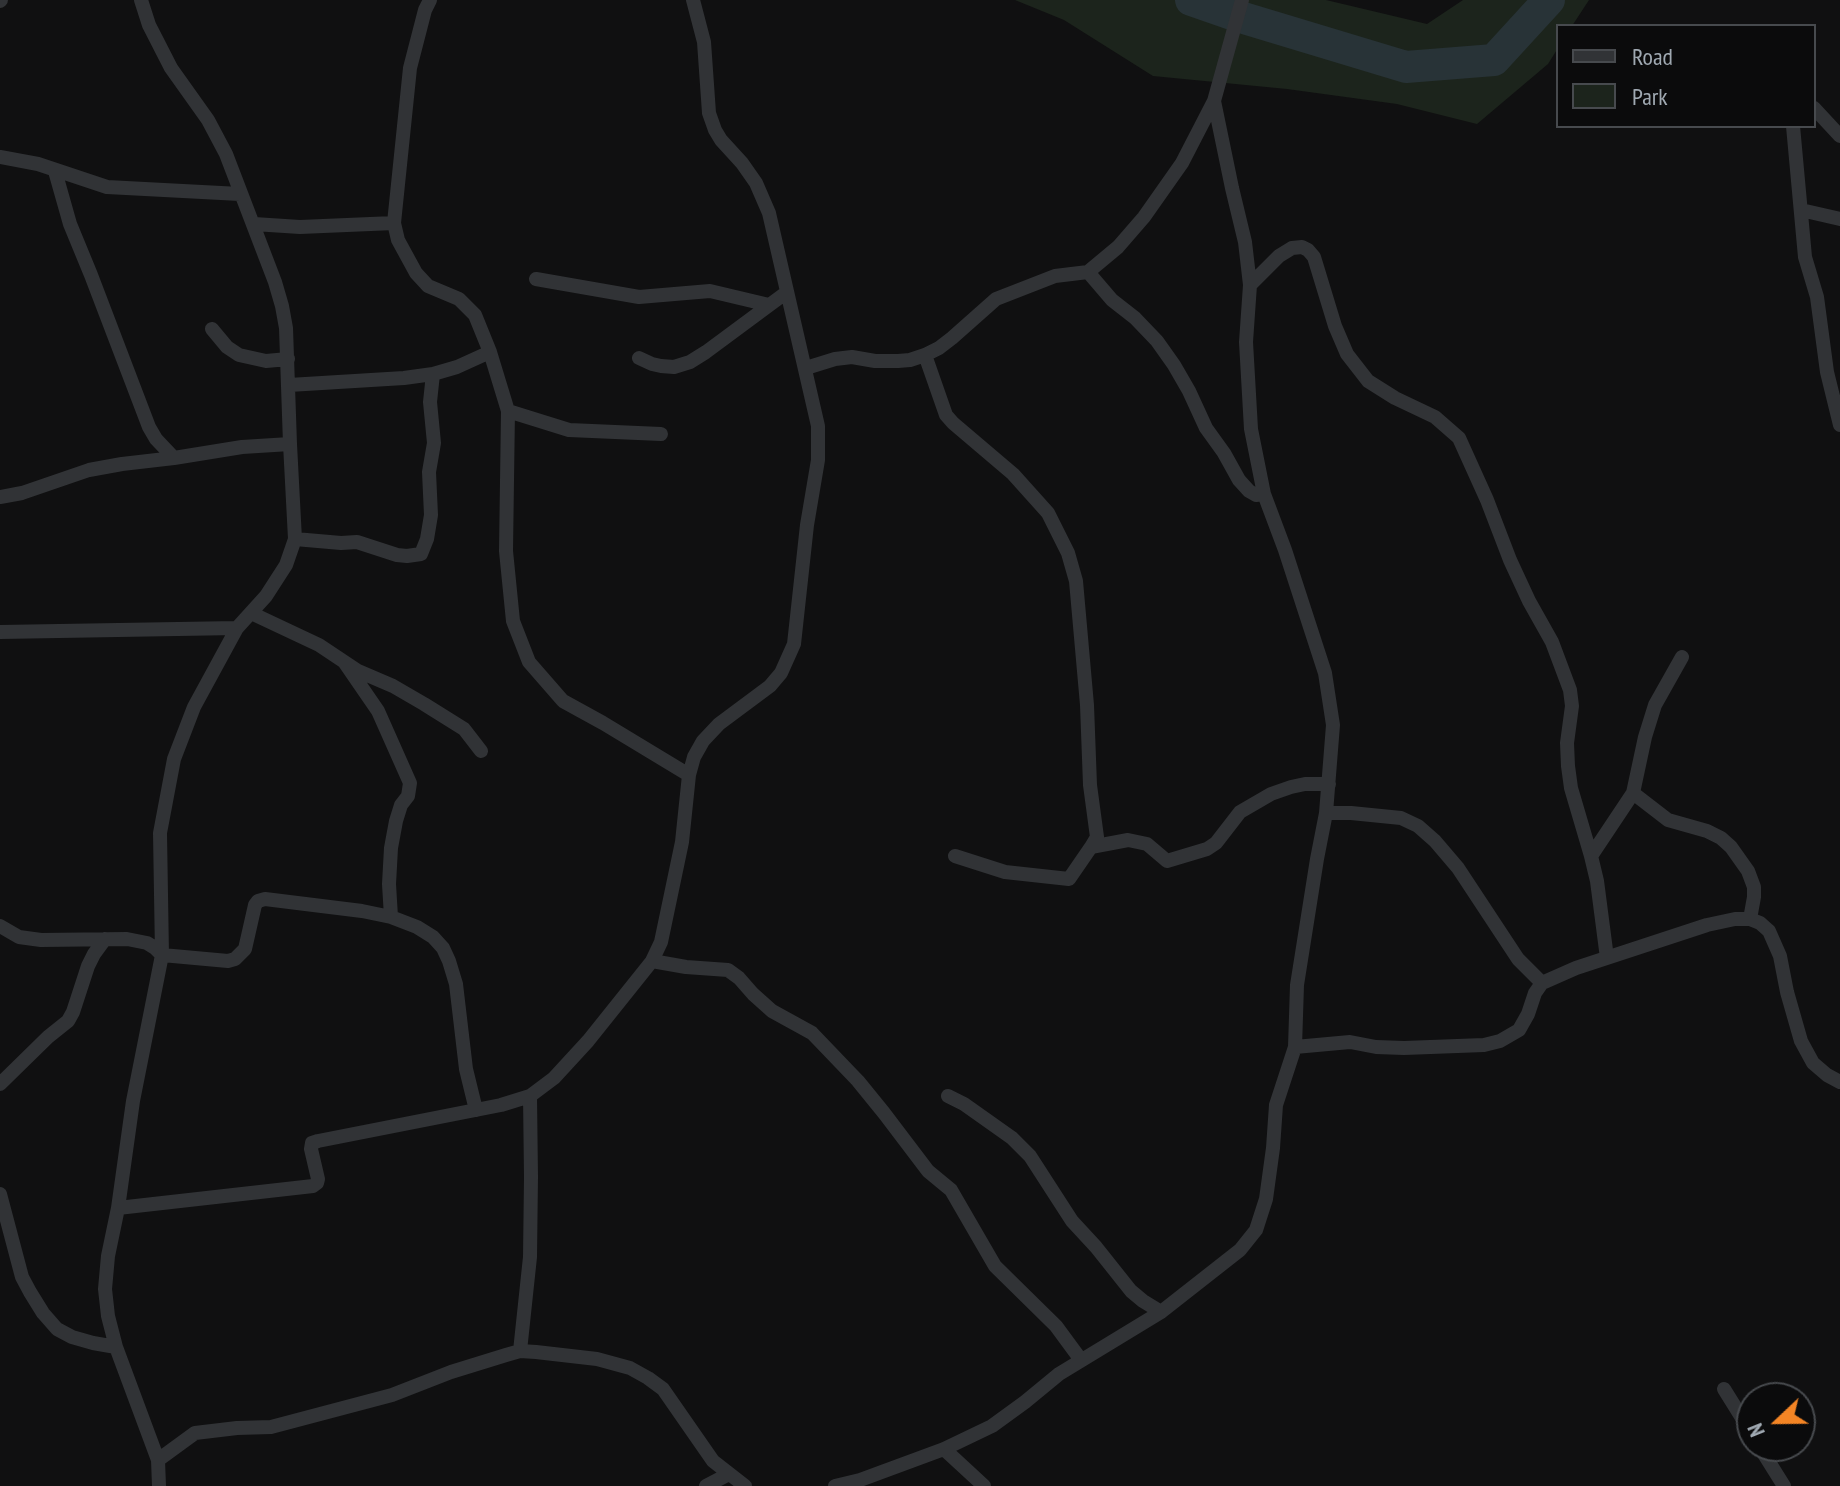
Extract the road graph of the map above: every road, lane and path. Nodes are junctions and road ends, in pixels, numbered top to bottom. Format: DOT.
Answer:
graph roads {
  1 [pos="141,0"];
  2 [pos="430,0"];
  3 [pos="693,0"];
  4 [pos="1242,0"];
  5 [pos="1214,101"];
  6 [pos="1816,110"];
  7 [pos="1793,128"];
  8 [pos="1840,136"];
  9 [pos="0,157"];
  10 [pos="55,171"];
  11 [pos="240,194"];
  12 [pos="1801,210"];
  13 [pos="1840,219"];
  14 [pos="394,223"];
  15 [pos="254,224"];
  16 [pos="1088,272"];
  17 [pos="536,279"];
  18 [pos="1250,285"];
  19 [pos="787,292"];
  20 [pos="769,305"];
  21 [pos="212,329"];
  22 [pos="490,352"];
  23 [pos="925,355"];
  24 [pos="639,358"];
  25 [pos="288,359"];
  26 [pos="806,368"];
  27 [pos="433,374"];
  28 [pos="289,385"];
  29 [pos="508,411"];
  30 [pos="1840,425"];
  31 [pos="661,434"];
  32 [pos="290,444"];
  33 [pos="174,458"];
  34 [pos="1264,494"];
  35 [pos="0,497"];
  36 [pos="295,539"];
  37 [pos="251,613"];
  38 [pos="237,628"];
  39 [pos="0,632"];
  40 [pos="1682,657"];
  41 [pos="345,663"];
  42 [pos="481,751"];
  43 [pos="689,775"];
  44 [pos="1329,784"];
  45 [pos="1633,793"];
  46 [pos="1326,813"];
  47 [pos="1091,847"];
  48 [pos="955,856"];
  49 [pos="1591,856"];
  50 [pos="391,917"];
  51 [pos="1750,919"];
  52 [pos="0,926"];
  53 [pos="105,939"];
  54 [pos="162,955"];
  55 [pos="1607,958"];
  56 [pos="652,961"];
  57 [pos="1542,983"];
  58 [pos="1295,1047"];
  59 [pos="1840,1082"];
  60 [pos="0,1084"];
  61 [pos="530,1096"];
  62 [pos="948,1096"];
  63 [pos="476,1110"];
  64 [pos="0,1194"];
  65 [pos="118,1208"];
  66 [pos="1161,1312"];
  67 [pos="116,1347"];
  68 [pos="520,1351"];
  69 [pos="1081,1360"];
  70 [pos="1724,1389"];
  71 [pos="1736,1408"];
  72 [pos="944,1449"];
  73 [pos="158,1460"];
  74 [pos="1769,1462"];
  75 [pos="729,1474"];
  76 [pos="159,1486"];
  77 [pos="706,1486"];
  78 [pos="745,1486"];
  79 [pos="835,1486"];
  80 [pos="984,1486"];
  81 [pos="1784,1486"];
  1 -- 11 [label="street"];
  2 -- 14 [label="street"];
  3 -- 19 [label="street"];
  4 -- 5 [label="street"];
  5 -- 16 [label="street"];
  5 -- 18 [label="street"];
  6 -- 8 [label="street"];
  7 -- 12 [label="street"];
  9 -- 10 [label="street"];
  10 -- 11 [label="street"];
  10 -- 33 [label="street"];
  11 -- 15 [label="street"];
  12 -- 13 [label="street"];
  12 -- 30 [label="street"];
  14 -- 15 [label="street"];
  14 -- 22 [label="street"];
  15 -- 25 [label="street"];
  16 -- 23 [label="street"];
  16 -- 34 [label="street"];
  17 -- 20 [label="street"];
  18 -- 34 [label="street"];
  18 -- 49 [label="street"];
  19 -- 20 [label="street"];
  19 -- 26 [label="street"];
  20 -- 24 [label="street"];
  21 -- 25 [label="street"];
  22 -- 27 [label="street"];
  22 -- 29 [label="street"];
  23 -- 26 [label="street"];
  23 -- 47 [label="street"];
  25 -- 28 [label="street"];
  26 -- 43 [label="street"];
  27 -- 28 [label="street"];
  27 -- 36 [label="street"];
  28 -- 32 [label="street"];
  29 -- 31 [label="street"];
  29 -- 43 [label="street"];
  32 -- 33 [label="street"];
  32 -- 36 [label="street"];
  33 -- 35 [label="street"];
  34 -- 44 [label="street"];
  36 -- 37 [label="street"];
  37 -- 38 [label="street"];
  37 -- 41 [label="street"];
  38 -- 39 [label="street"];
  38 -- 54 [label="street"];
  40 -- 45 [label="street"];
  41 -- 42 [label="street"];
  41 -- 50 [label="street"];
  43 -- 56 [label="street"];
  44 -- 46 [label="street"];
  44 -- 47 [label="street"];
  45 -- 49 [label="street"];
  45 -- 51 [label="street"];
  46 -- 57 [label="street"];
  46 -- 58 [label="street"];
  47 -- 48 [label="street"];
  49 -- 55 [label="street"];
  50 -- 54 [label="street"];
  50 -- 63 [label="street"];
  51 -- 55 [label="street"];
  51 -- 59 [label="street"];
  52 -- 53 [label="street"];
  53 -- 54 [label="street"];
  53 -- 60 [label="street"];
  54 -- 65 [label="street"];
  55 -- 57 [label="street"];
  56 -- 61 [label="street"];
  56 -- 69 [label="street"];
  57 -- 58 [label="street"];
  58 -- 66 [label="street"];
  61 -- 63 [label="street"];
  61 -- 68 [label="street"];
  62 -- 66 [label="street"];
  63 -- 65 [label="street"];
  64 -- 67 [label="street"];
  65 -- 67 [label="street"];
  66 -- 69 [label="street"];
  67 -- 73 [label="street"];
  68 -- 73 [label="street"];
  68 -- 75 [label="street"];
  69 -- 72 [label="street"];
  70 -- 71 [label="street"];
  72 -- 79 [label="street"];
  72 -- 80 [label="street"];
  73 -- 76 [label="street"];
  74 -- 81 [label="street"];
  75 -- 77 [label="street"];
  75 -- 78 [label="street"];
}
